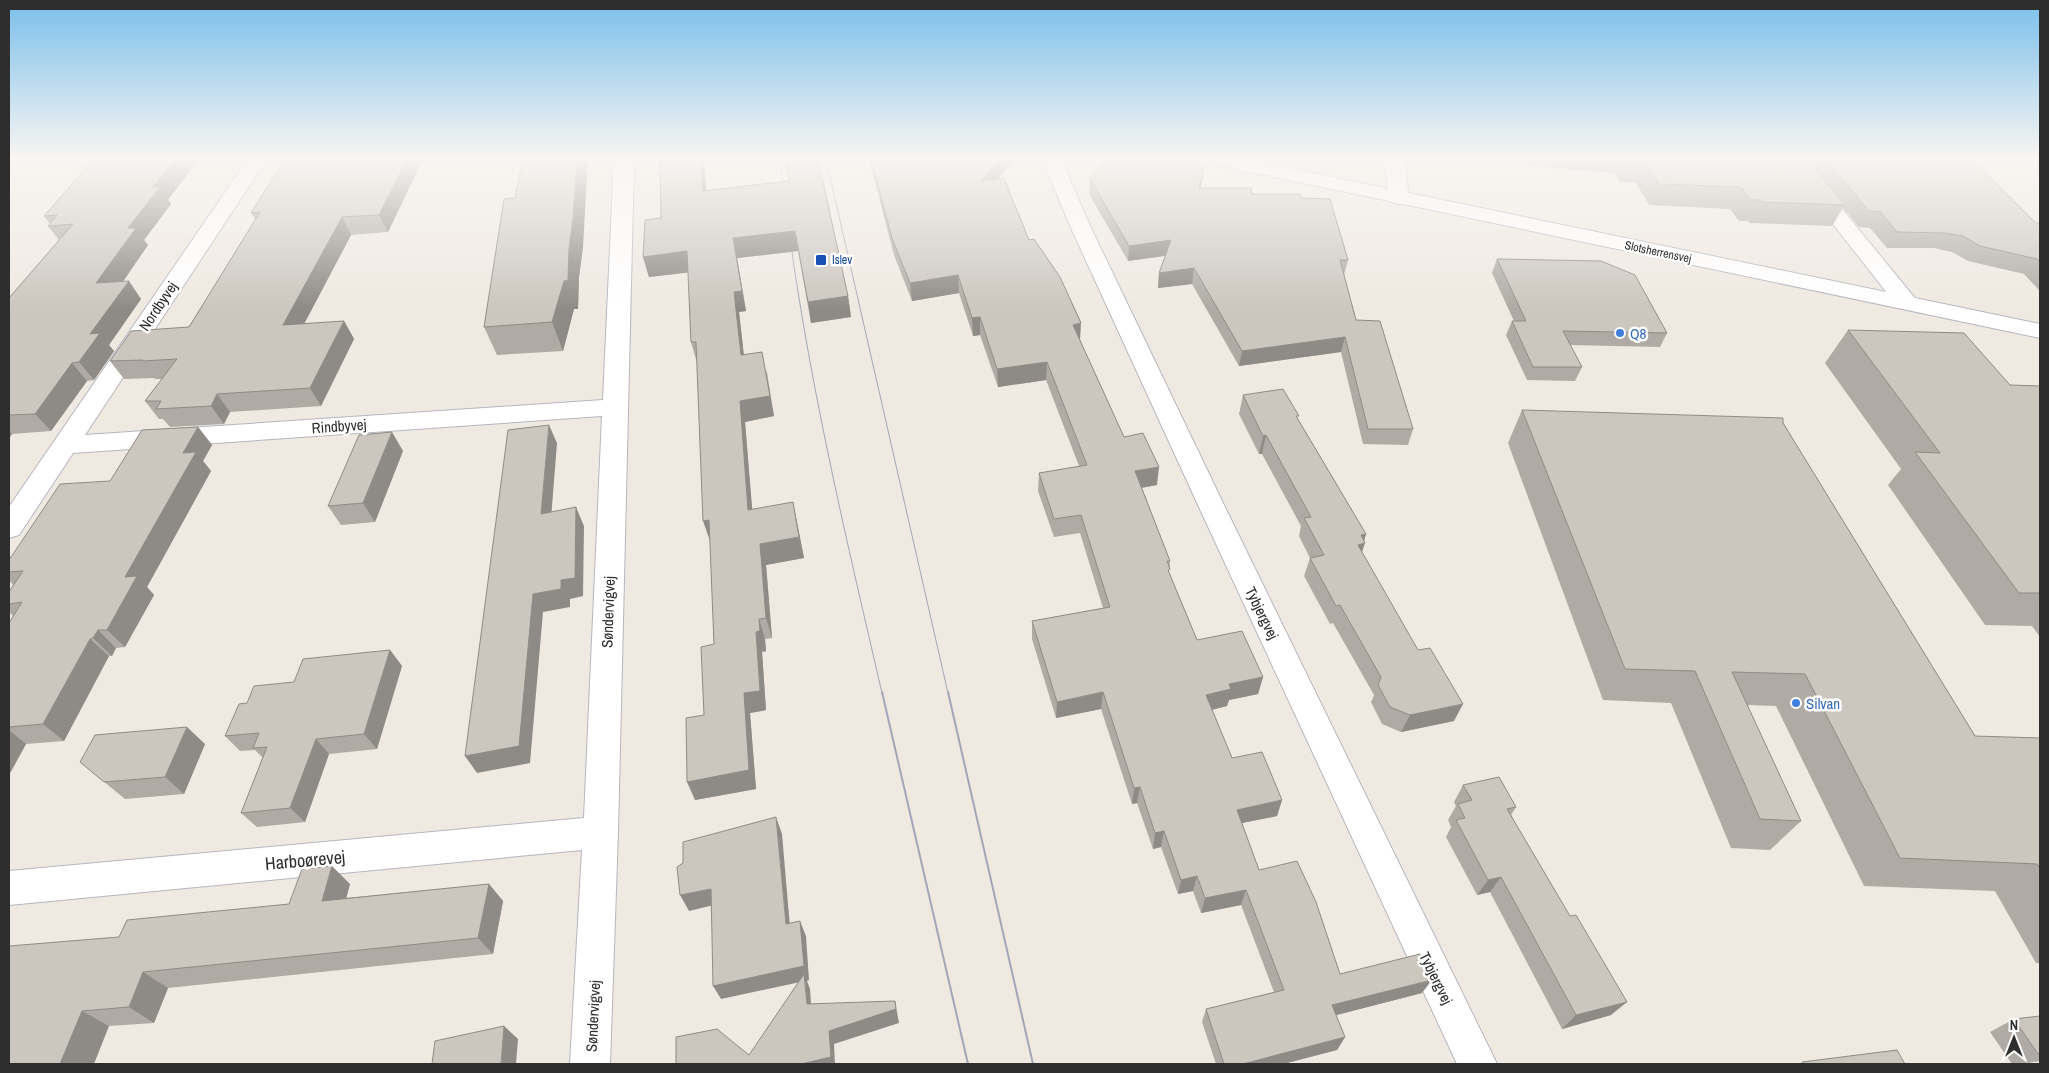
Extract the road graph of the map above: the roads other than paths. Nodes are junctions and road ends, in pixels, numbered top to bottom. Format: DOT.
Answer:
graph roads {
  1 [pos="223,209"];
  2 [pos="622,209"];
  3 [pos="1073,209"];
  4 [pos="1453,209"];
  5 [pos="1832,209"];
  6 [pos="1906,302"];
  7 [pos="2040,331"];
  8 [pos="614,407"];
  9 [pos="64,445"];
  10 [pos="9,528"];
  11 [pos="602,832"];
  12 [pos="9,888"];
  13 [pos="590,1064"];
  14 [pos="1478,1064"];
  1 -- 9 [label="street, Nordbyvej"];
  2 -- 8 [label="street, Søndervigvej"];
  3 -- 14 [label="street, Tybjergvej"];
  4 -- 6 [label="street, Slotsherrensvej"];
  5 -- 6 [label="street"];
  6 -- 7 [label="street, Slotsherrensvej"];
  8 -- 9 [label="street, Rindbyvej"];
  8 -- 11 [label="street, Søndervigvej"];
  9 -- 10 [label="street, Nordbyvej"];
  11 -- 12 [label="street, Harboørevej"];
  11 -- 13 [label="street, Søndervigvej"];
}
